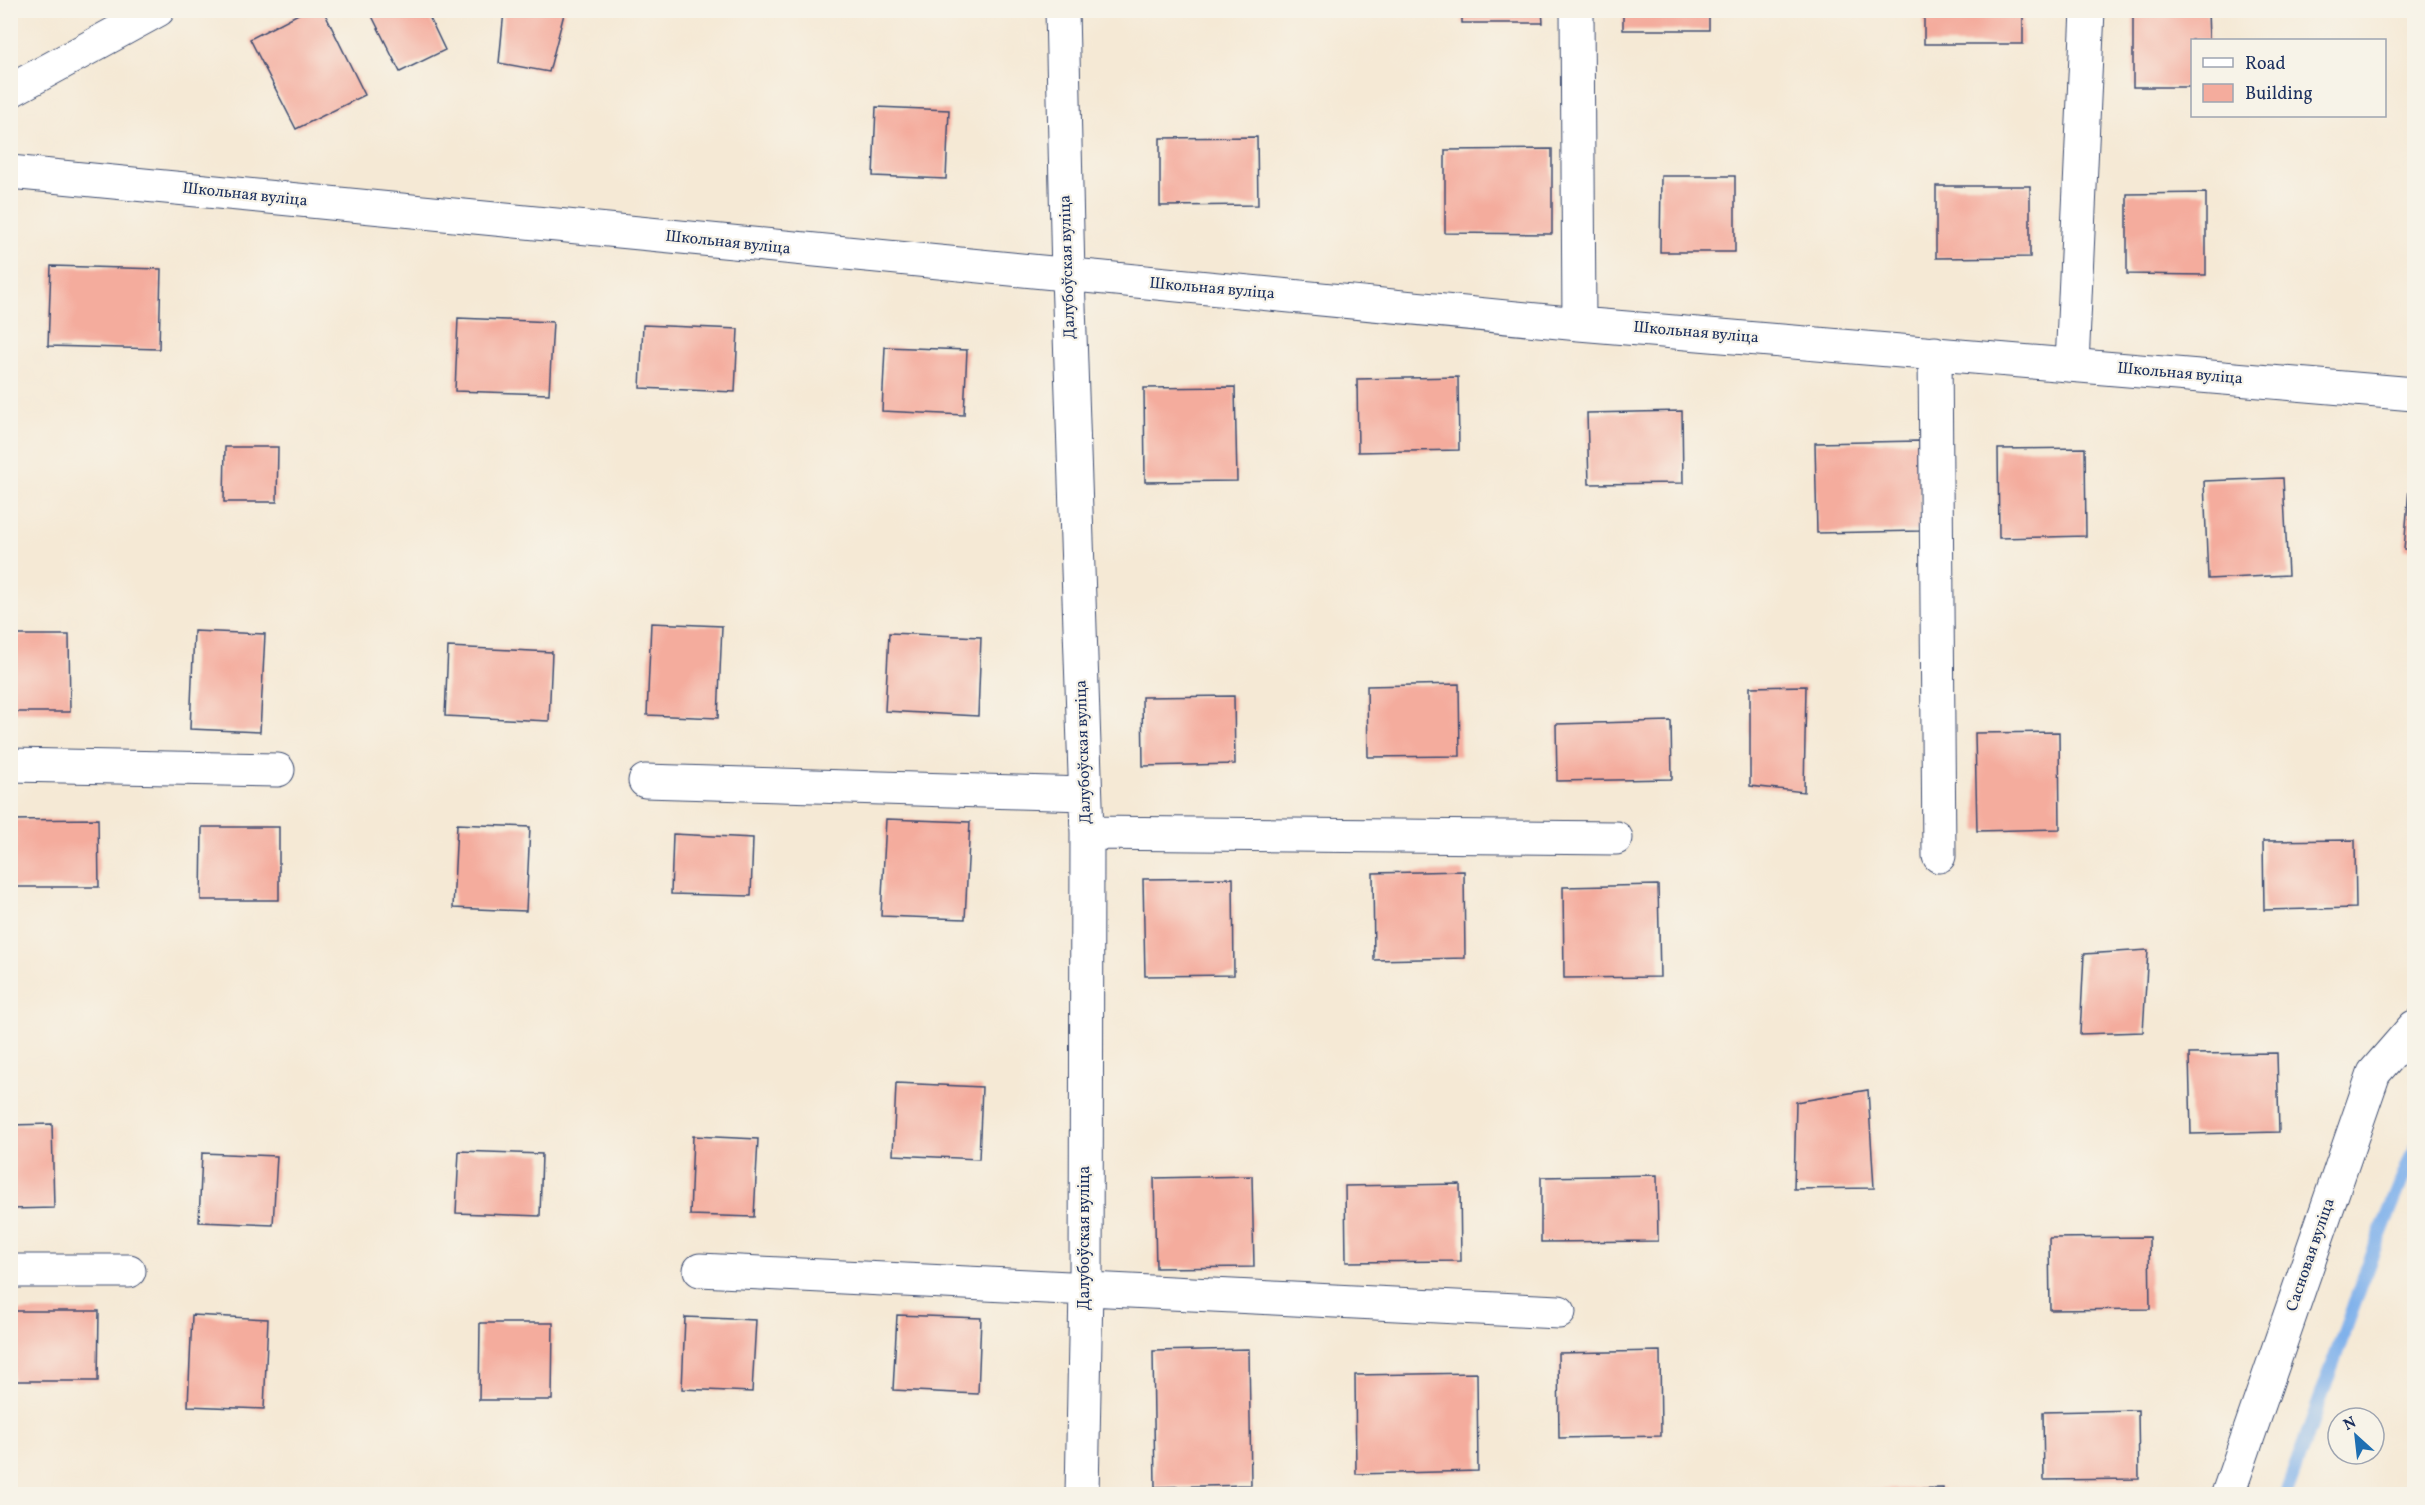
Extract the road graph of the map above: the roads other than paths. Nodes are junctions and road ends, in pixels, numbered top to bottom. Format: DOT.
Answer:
graph roads {
  1 [pos="158,10"];
  2 [pos="1062,10"];
  3 [pos="1577,10"];
  4 [pos="2088,10"];
  5 [pos="10,91"];
  6 [pos="10,172"];
  7 [pos="1068,276"];
  8 [pos="1579,324"];
  9 [pos="1935,353"];
  10 [pos="2072,365"];
  11 [pos="2415,394"];
  12 [pos="10,765"];
  13 [pos="278,770"];
  14 [pos="645,781"];
  15 [pos="1084,794"];
  16 [pos="1087,833"];
  17 [pos="1616,838"];
  18 [pos="1939,856"];
  19 [pos="2415,1027"];
  20 [pos="700,1270"];
  21 [pos="10,1271"];
  22 [pos="129,1271"];
  23 [pos="1086,1288"];
  24 [pos="1559,1312"];
  25 [pos="1082,1494"];
  26 [pos="2228,1494"];
  1 -- 5 [label="street"];
  2 -- 7 [label="street, Далубоўская вуліца"];
  3 -- 8 [label="street"];
  4 -- 10 [label="street"];
  6 -- 7 [label="street, Школьная вуліца"];
  7 -- 8 [label="street, Школьная вуліца"];
  7 -- 15 [label="street, Далубоўская вуліца"];
  8 -- 9 [label="street, Школьная вуліца"];
  9 -- 10 [label="street, Школьная вуліца"];
  9 -- 18 [label="street"];
  10 -- 11 [label="street, Школьная вуліца"];
  12 -- 13 [label="street"];
  14 -- 15 [label="street"];
  15 -- 16 [label="street, Далубоўская вуліца"];
  16 -- 17 [label="street"];
  16 -- 23 [label="street, Далубоўская вуліца"];
  19 -- 26 [label="street, Сасновая вуліца"];
  20 -- 23 [label="street"];
  21 -- 22 [label="street"];
  23 -- 24 [label="street"];
  23 -- 25 [label="street, Далубоўская вуліца"];
}
